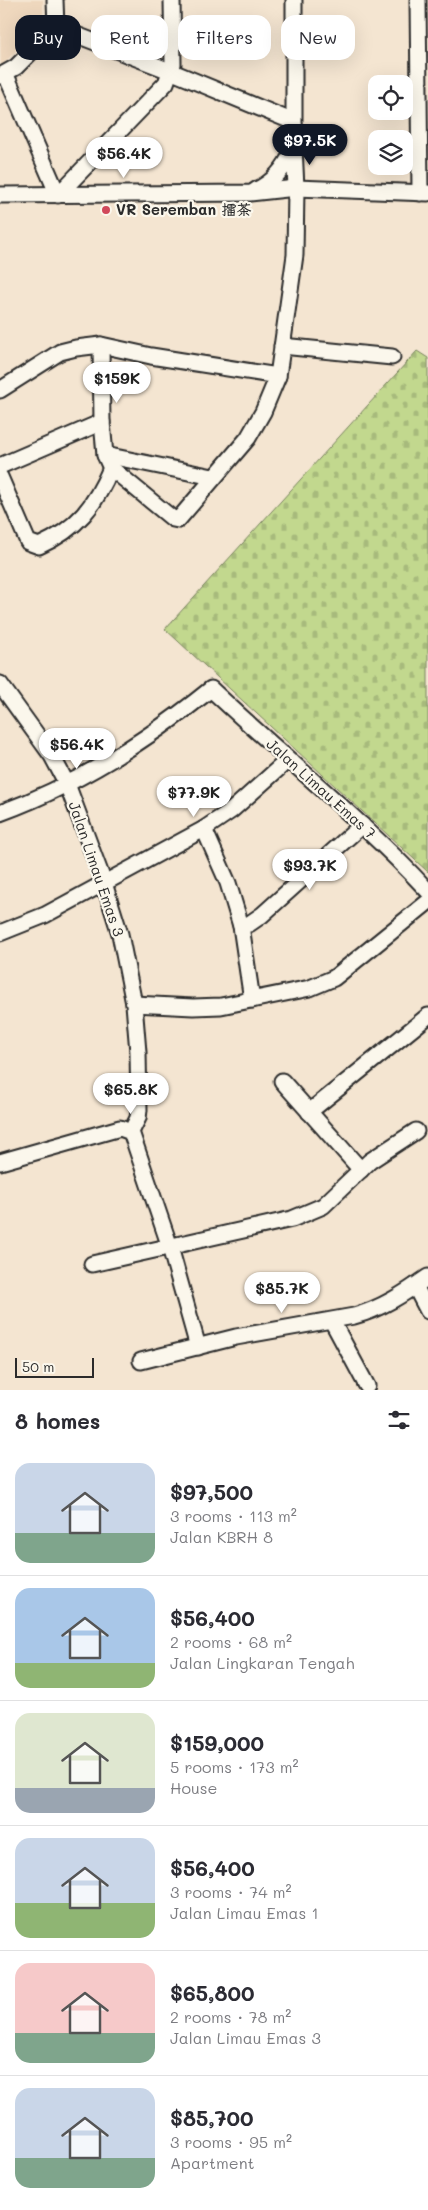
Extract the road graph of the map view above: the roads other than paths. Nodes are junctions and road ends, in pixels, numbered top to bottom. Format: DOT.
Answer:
graph roads {
  1 [pos="55,0"];
  2 [pos="172,0"];
  3 [pos="294,0"];
  4 [pos="418,0"];
  5 [pos="56,15"];
  6 [pos="81,37"];
  7 [pos="23,60"];
  8 [pos="170,71"];
  9 [pos="3,76"];
  10 [pos="294,124"];
  11 [pos="294,146"];
  12 [pos="296,188"];
  13 [pos="250,193"];
  14 [pos="424,193"];
  15 [pos="58,194"];
  16 [pos="0,195"];
  17 [pos="101,345"];
  18 [pos="282,346"];
  19 [pos="392,357"];
  20 [pos="278,376"];
  21 [pos="0,390"];
  22 [pos="102,422"];
  23 [pos="108,462"];
  24 [pos="0,466"];
  25 [pos="0,477"];
  26 [pos="213,477"];
  27 [pos="0,684"];
  28 [pos="288,760"];
  29 [pos="67,784"];
  30 [pos="0,813"];
  31 [pos="362,825"];
  32 [pos="204,829"];
  33 [pos="104,883"];
  34 [pos="428,892"];
  35 [pos="428,902"];
  36 [pos="241,926"];
  37 [pos="0,933"];
  38 [pos="252,1000"];
  39 [pos="134,1004"];
  40 [pos="428,1016"];
  41 [pos="282,1081"];
  42 [pos="309,1112"];
  43 [pos="416,1131"];
  44 [pos="131,1132"];
  45 [pos="0,1162"];
  46 [pos="361,1170"];
  47 [pos="170,1247"];
  48 [pos="92,1264"];
  49 [pos="428,1278"];
  50 [pos="414,1286"];
  51 [pos="428,1311"];
  52 [pos="332,1321"];
  53 [pos="198,1347"];
  54 [pos="141,1361"];
  55 [pos="367,1386"];
  1 -- 5 [label="street"];
  2 -- 8 [label="street"];
  3 -- 10 [label="street"];
  4 -- 14 [label="street"];
  6 -- 8 [label="street"];
  7 -- 9 [label="street"];
  8 -- 10 [label="street"];
  8 -- 15 [label="street"];
  9 -- 15 [label="street"];
  10 -- 11 [label="street"];
  11 -- 12 [label="street"];
  11 -- 13 [label="street"];
  12 -- 13 [label="street"];
  12 -- 14 [label="street"];
  12 -- 18 [label="street"];
  13 -- 15 [label="street"];
  15 -- 16 [label="street"];
  17 -- 20 [label="street"];
  17 -- 21 [label="street"];
  17 -- 22 [label="street"];
  18 -- 19 [label="street"];
  18 -- 20 [label="street"];
  20 -- 26 [label="street"];
  22 -- 23 [label="street"];
  22 -- 24 [label="street"];
  23 -- 25 [label="street"];
  23 -- 26 [label="street"];
  23 -- 26 [label="street"];
  27 -- 29 [label="street, Jalan Limau Emas 3"];
  28 -- 29 [label="street, Jalan Limau Emas 7"];
  28 -- 31 [label="street, Jalan Limau Emas 7"];
  28 -- 32 [label="street"];
  29 -- 30 [label="street"];
  29 -- 33 [label="street, Jalan Limau Emas 3"];
  31 -- 34 [label="street, Jalan Limau Emas 7"];
  31 -- 36 [label="street"];
  32 -- 33 [label="street"];
  32 -- 36 [label="street"];
  33 -- 37 [label="street"];
  33 -- 39 [label="street, Jalan Limau Emas 3"];
  35 -- 38 [label="street"];
  36 -- 38 [label="street"];
  38 -- 39 [label="street"];
  39 -- 44 [label="street, Jalan Limau Emas 3"];
  40 -- 42 [label="street"];
  41 -- 42 [label="street"];
  42 -- 46 [label="street"];
  43 -- 46 [label="street"];
  44 -- 45 [label="street"];
  44 -- 47 [label="street"];
  46 -- 47 [label="street"];
  47 -- 48 [label="street"];
  47 -- 53 [label="street"];
  49 -- 50 [label="street"];
  50 -- 51 [label="street"];
  50 -- 52 [label="street"];
  52 -- 53 [label="street"];
  52 -- 55 [label="street"];
  53 -- 54 [label="street"];
}
